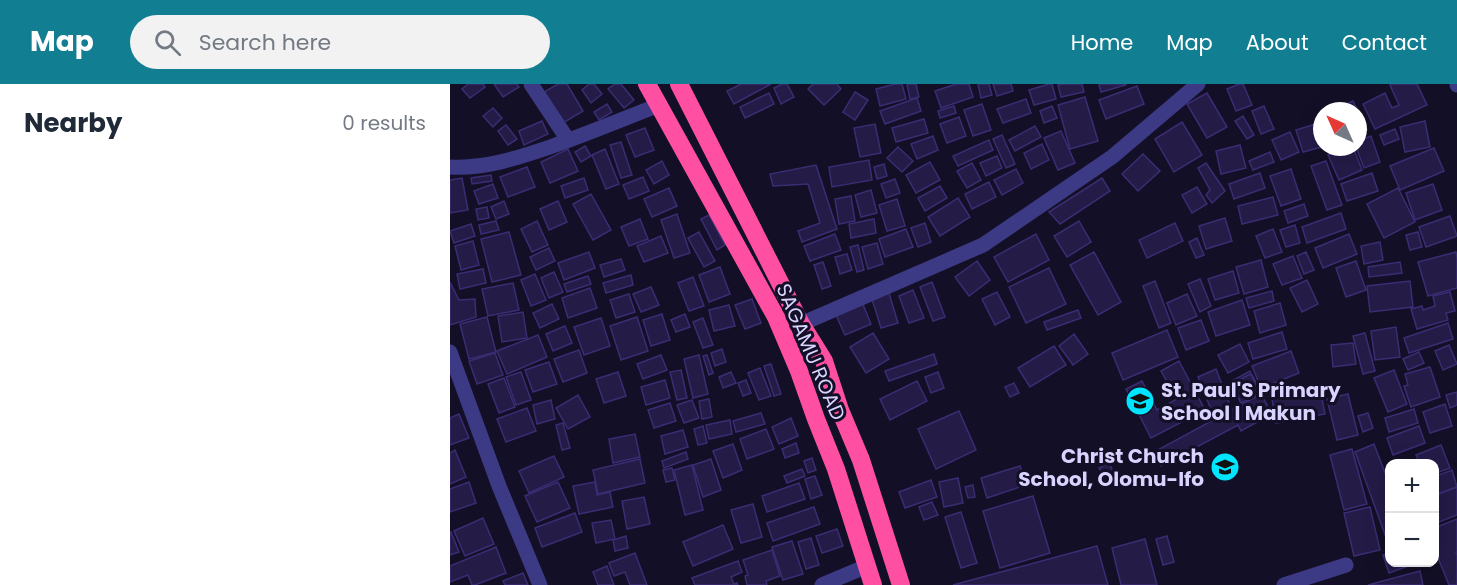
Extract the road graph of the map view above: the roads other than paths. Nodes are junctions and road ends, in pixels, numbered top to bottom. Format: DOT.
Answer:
graph roads {
  1 [pos="531,84"];
  2 [pos="647,84"];
  3 [pos="679,84"];
  4 [pos="1193,86"];
  5 [pos="659,105"];
  6 [pos="568,140"];
  7 [pos="450,167"];
  8 [pos="801,324"];
  9 [pos="450,352"];
  10 [pos="1346,565"];
  11 [pos="867,566"];
  12 [pos="540,585"];
  13 [pos="822,585"];
  14 [pos="873,585"];
  15 [pos="901,585"];
  16 [pos="1284,585"];
  1 -- 6 [label="street"];
  2 -- 5 [label="highway, SAGAMU ROAD"];
  3 -- 8 [label="highway, SAGAMU ROAD"];
  4 -- 8 [label="street"];
  5 -- 6 [label="street"];
  5 -- 11 [label="highway, SAGAMU ROAD"];
  6 -- 7 [label="street"];
  8 -- 15 [label="highway, SAGAMU ROAD"];
  9 -- 12 [label="street"];
  10 -- 16 [label="street"];
  11 -- 13 [label="street"];
  11 -- 14 [label="highway, SAGAMU ROAD"];
}
